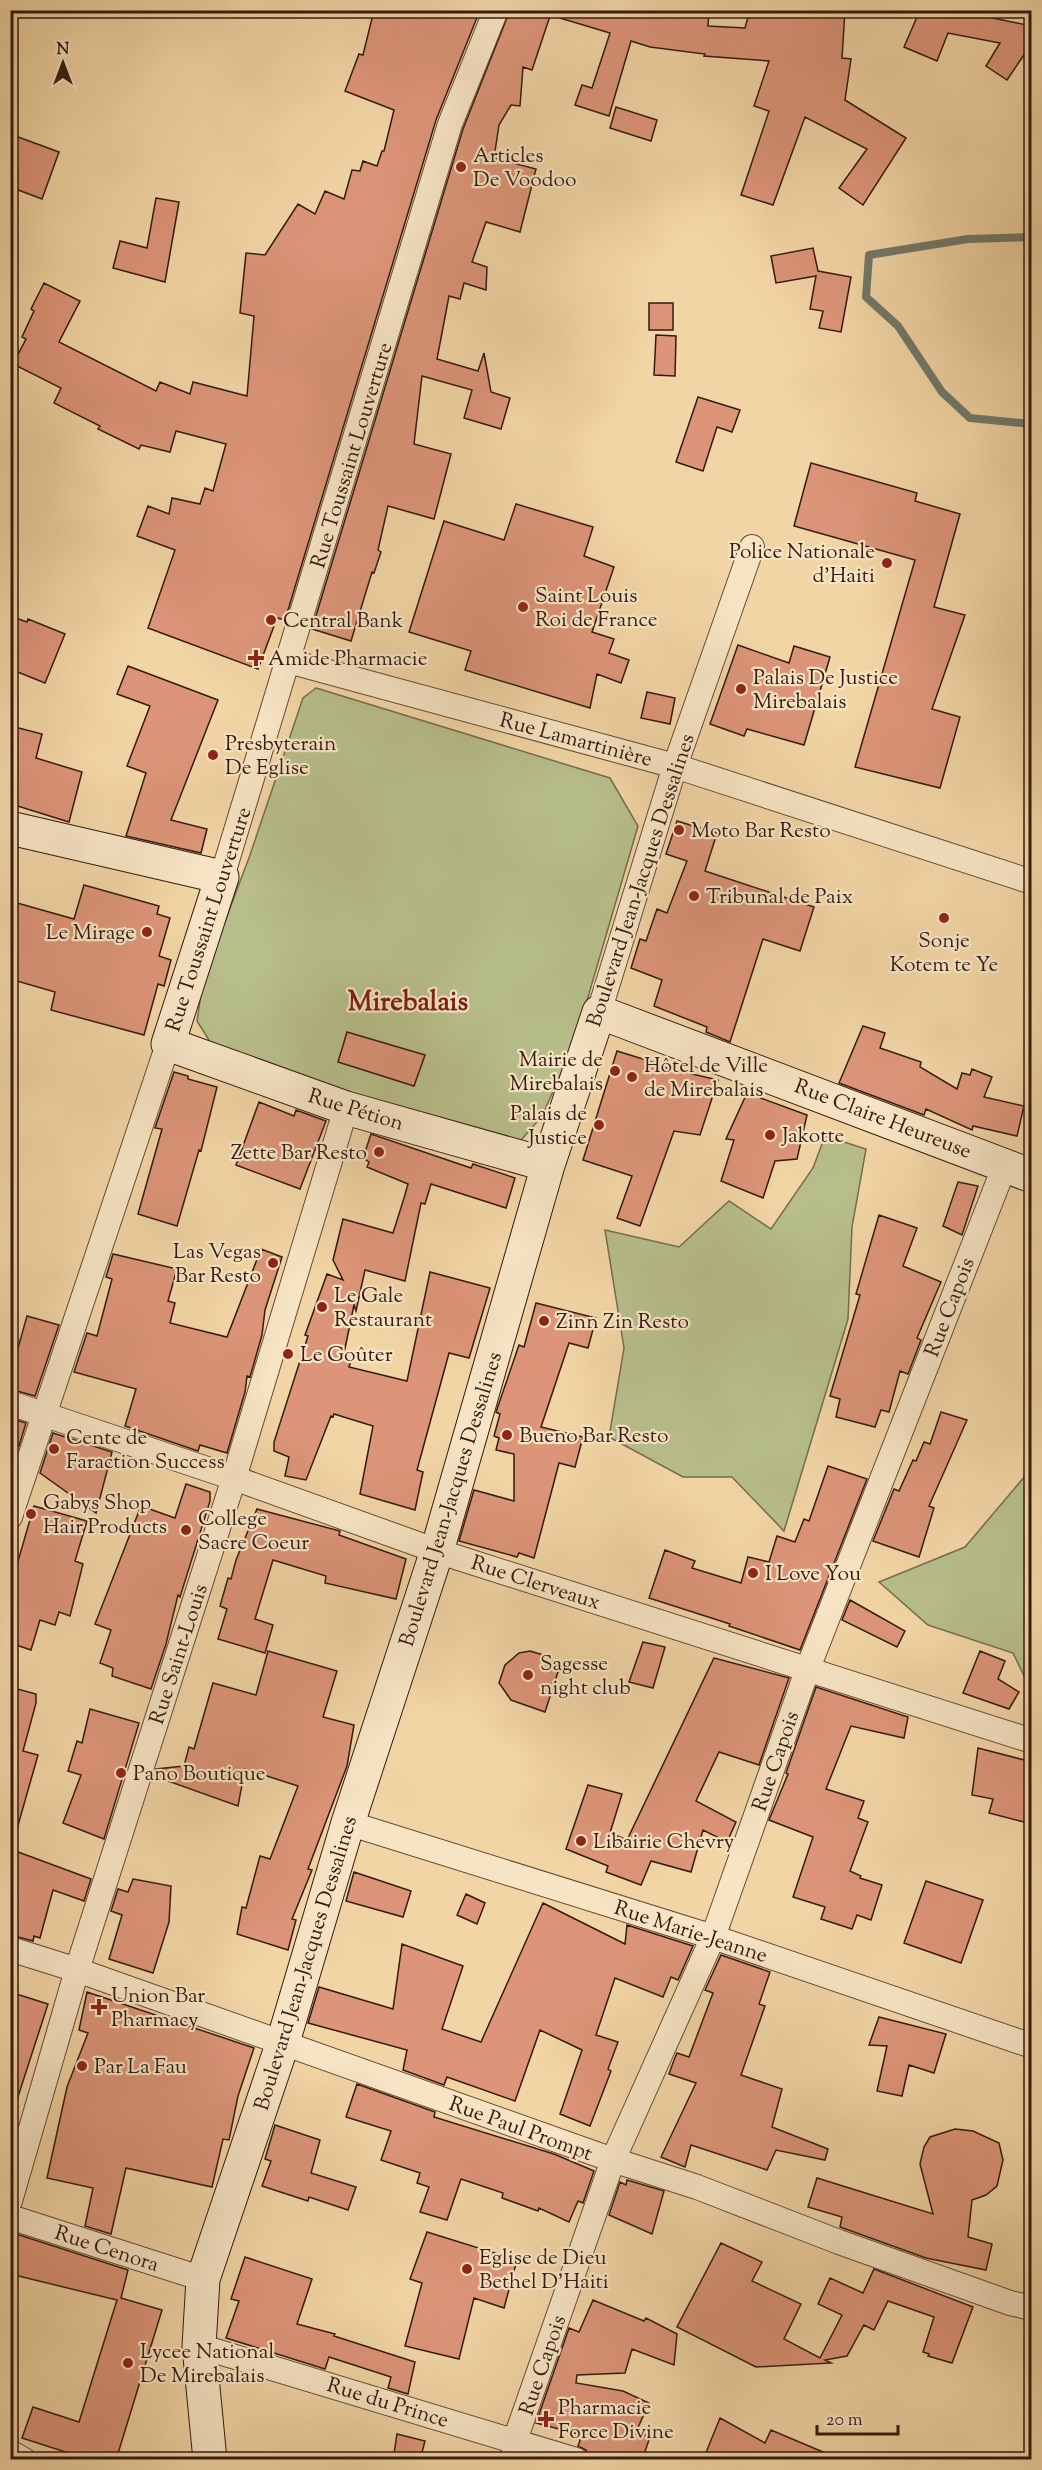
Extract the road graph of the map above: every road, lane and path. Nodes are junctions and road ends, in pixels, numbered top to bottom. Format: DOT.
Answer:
graph roads {
  1 [pos="495,10"];
  2 [pos="752,547"];
  3 [pos="288,661"];
  4 [pos="675,766"];
  5 [pos="10,828"];
  6 [pos="222,877"];
  7 [pos="1032,882"];
  8 [pos="599,1012"];
  9 [pos="168,1044"];
  10 [pos="346,1108"];
  11 [pos="548,1164"];
  12 [pos="1018,1170"];
  13 [pos="10,1403"];
  14 [pos="45,1413"];
  15 [pos="234,1478"];
  16 [pos="10,1517"];
  17 [pos="437,1551"];
  18 [pos="808,1668"];
  19 [pos="1032,1741"];
  20 [pos="348,1823"];
  21 [pos="713,1936"];
  22 [pos="10,1949"];
  23 [pos="77,1970"];
  24 [pos="283,2042"];
  25 [pos="1032,2046"];
  26 [pos="614,2160"];
  27 [pos="10,2201"];
  28 [pos="10,2217"];
  29 [pos="203,2279"];
  30 [pos="1032,2308"];
  31 [pos="199,2346"];
  32 [pos="514,2450"];
  33 [pos="10,2452"];
  34 [pos="24,2460"];
  35 [pos="210,2460"];
  36 [pos="576,2460"];
  1 -- 3 [label="street, Rue Toussaint Louverture"];
  2 -- 4 [label="street, Boulevard Jean-Jacques Dessalines"];
  3 -- 4 [label="street, Rue Lamartinière"];
  3 -- 6 [label="street, Rue Toussaint Louverture"];
  4 -- 7 [label="street, Rue Lamartinière"];
  4 -- 8 [label="street, Boulevard Jean-Jacques Dessalines"];
  5 -- 6 [label="main road"];
  6 -- 9 [label="main road, Rue Toussaint Louverture"];
  8 -- 11 [label="main road, Boulevard Jean-Jacques Dessalines"];
  8 -- 12 [label="main road, Rue Claire Heureuse"];
  9 -- 10 [label="main road, Rue Pétion"];
  9 -- 14 [label="street, Rue Toussaint Louverture"];
  10 -- 11 [label="main road, Rue Pétion"];
  10 -- 15 [label="street, Rue Saint-Louis"];
  11 -- 17 [label="main road, Boulevard Jean-Jacques Dessalines"];
  12 -- 18 [label="street, Rue Capois"];
  13 -- 14 [label="street, Rue Clerveaux"];
  14 -- 15 [label="street, Rue Clerveaux"];
  14 -- 16 [label="street, Rue Toussaint Louverture"];
  15 -- 17 [label="street, Rue Clerveaux"];
  15 -- 23 [label="street, Rue Saint-Louis"];
  17 -- 18 [label="street, Rue Clerveaux"];
  17 -- 20 [label="main road, Boulevard Jean-Jacques Dessalines"];
  18 -- 19 [label="street, Rue Clerveaux"];
  18 -- 21 [label="street, Rue Capois"];
  20 -- 21 [label="street, Rue Marie-Jeanne"];
  20 -- 24 [label="main road, Boulevard Jean-Jacques Dessalines"];
  21 -- 25 [label="street, Rue Marie-Jeanne"];
  21 -- 26 [label="street, Rue Capois"];
  22 -- 23 [label="street, Rue Paul Prompt"];
  23 -- 24 [label="street, Rue Paul Prompt"];
  23 -- 27 [label="street, Rue Saint-Louis"];
  24 -- 26 [label="street, Rue Paul Prompt"];
  24 -- 29 [label="main road, Boulevard Jean-Jacques Dessalines"];
  26 -- 30 [label="street, Rue Paul Prompt"];
  26 -- 32 [label="street, Rue Capois"];
  28 -- 29 [label="street, Rue Cenora"];
  29 -- 31 [label="main road, Boulevard Jean-Jacques Dessalines"];
  31 -- 32 [label="street, Rue du Prince"];
  31 -- 35 [label="main road, Boulevard Jean-Jacques Dessalines"];
  32 -- 36 [label="street, Rue du Prince"];
  33 -- 34 [label="street"];
}
